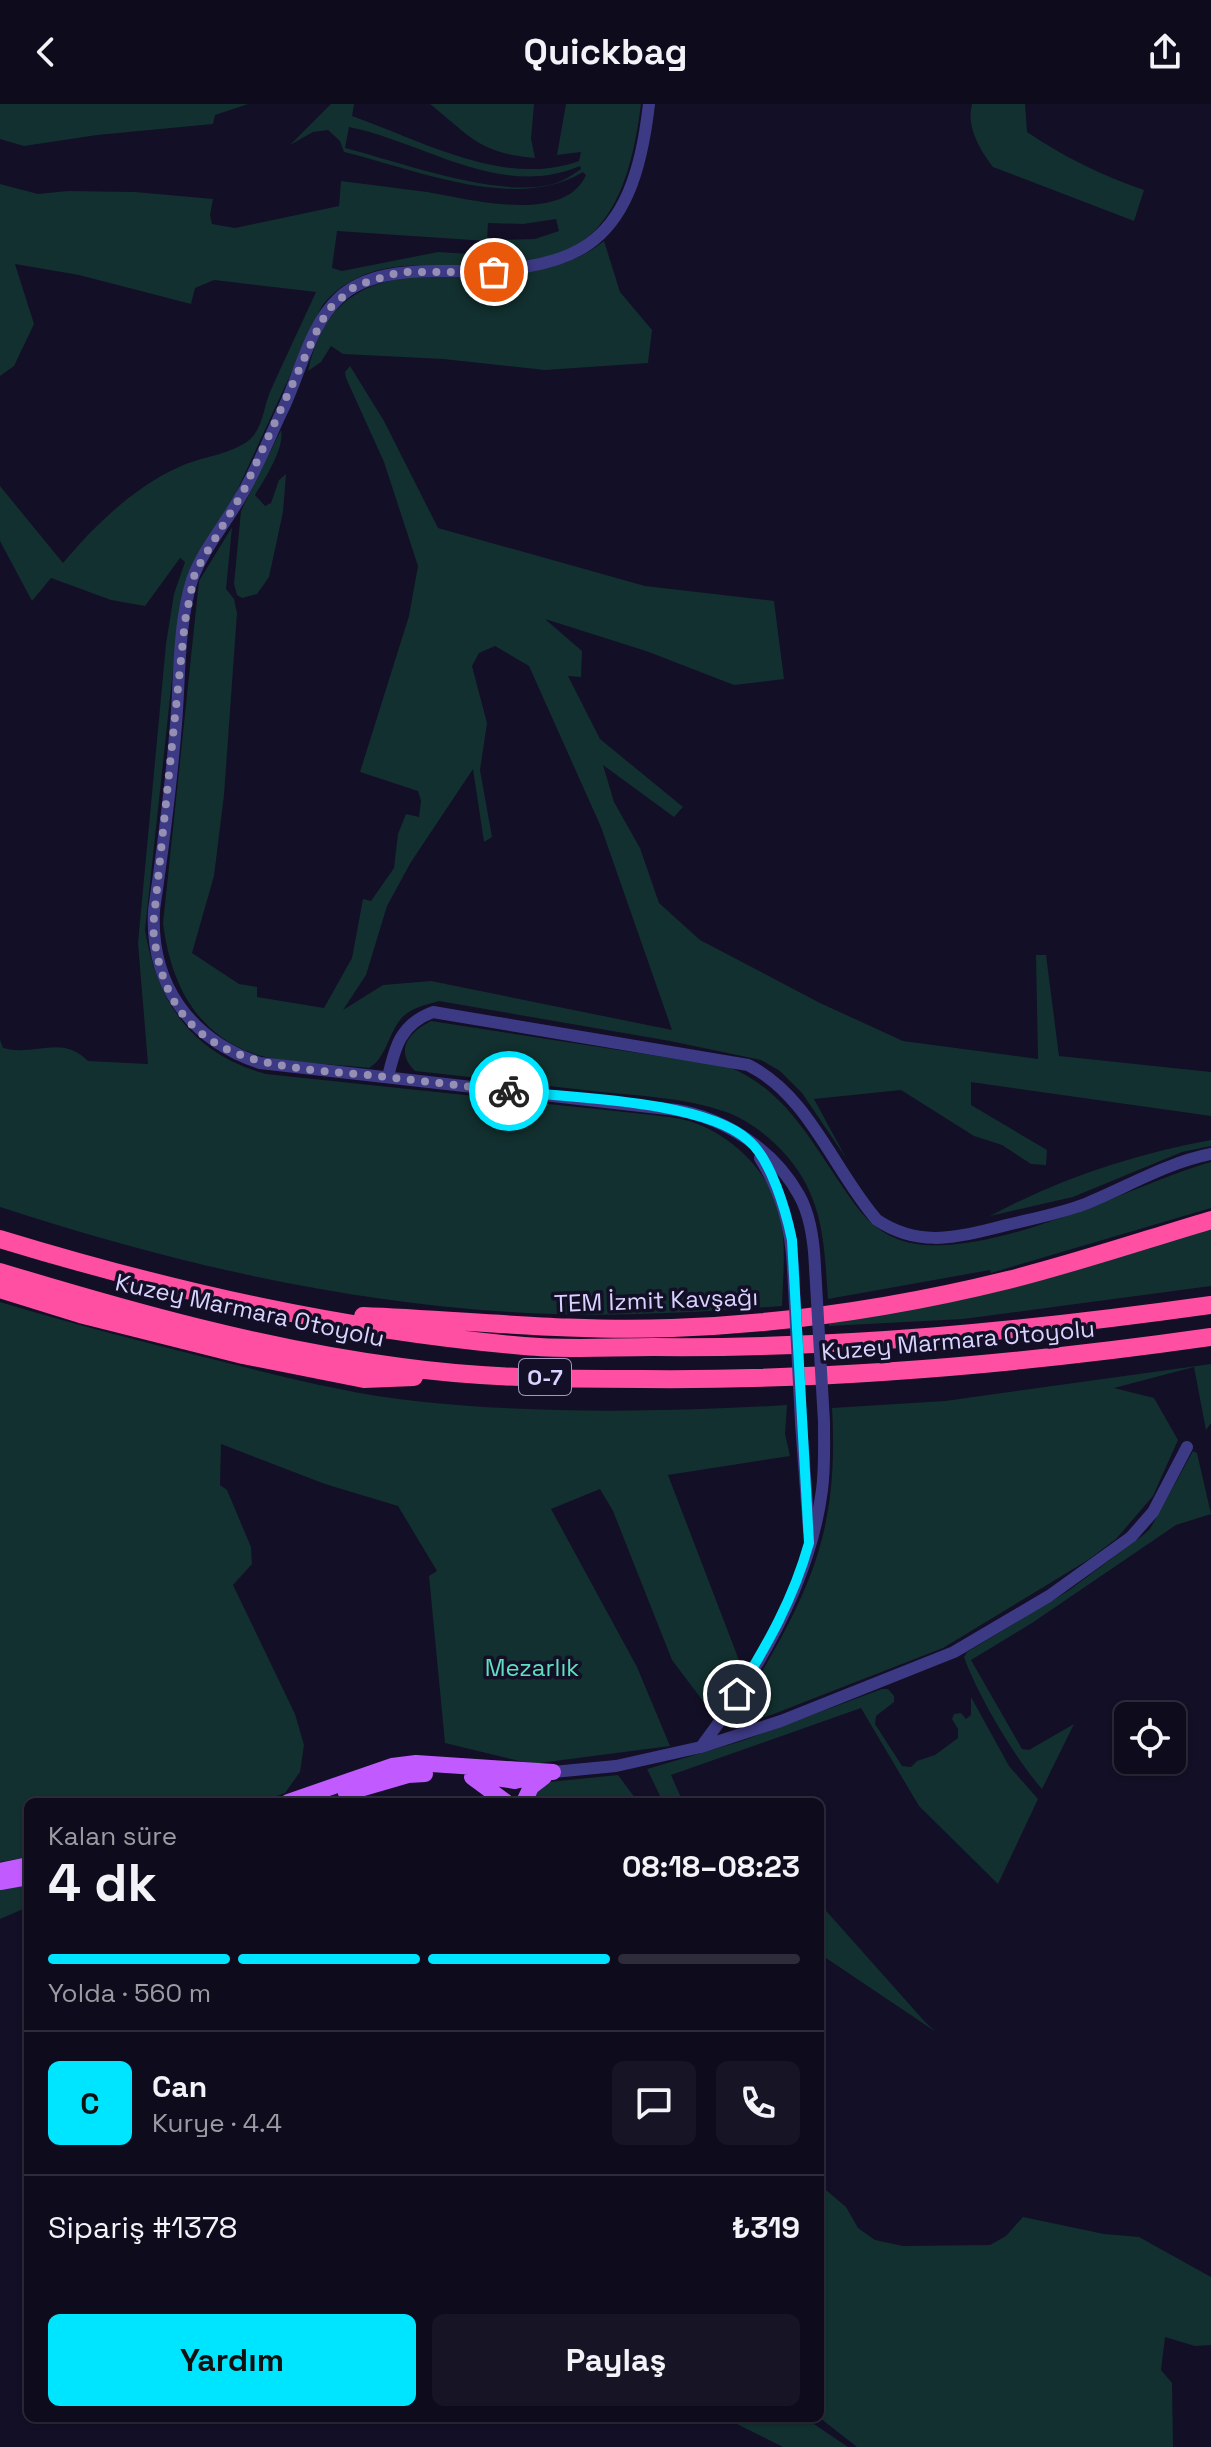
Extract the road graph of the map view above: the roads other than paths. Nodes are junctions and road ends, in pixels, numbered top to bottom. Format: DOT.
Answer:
graph roads {
  1 [pos="649,104"];
  2 [pos="388,1077"];
  3 [pos="751,1141"];
  4 [pos="1211,1154"];
  5 [pos="1211,1220"];
  6 [pos="0,1239"];
  7 [pos="0,1272"];
  8 [pos="0,1289"];
  9 [pos="1211,1305"];
  10 [pos="283,1313"];
  11 [pos="1211,1339"];
  12 [pos="491,1375"];
  13 [pos="1187,1447"];
  14 [pos="809,1543"];
  15 [pos="701,1747"];
  16 [pos="553,1772"];
  17 [pos="467,1774"];
  18 [pos="513,1774"];
  19 [pos="300,1798"];
  20 [pos="330,1798"];
  21 [pos="500,1798"];
  22 [pos="521,1798"];
  23 [pos="524,1798"];
  24 [pos="24,1866"];
  25 [pos="0,1871"];
  26 [pos="24,1878"];
  27 [pos="0,1882"];
  1 -- 2 [label="street"];
  2 -- 3 [label="street"];
  2 -- 4 [label="street"];
  3 -- 14 [label="street, bridge"];
  3 -- 14 [label="street, bridge"];
  5 -- 10 [label="highway, TEM İzmit Kavşağı / O-7"];
  6 -- 10 [label="highway, Kuzey Marmara Otoyolu / O-7"];
  7 -- 12 [label="highway, Kuzey Marmara Otoyolu / O-7"];
  8 -- 12 [label="highway"];
  9 -- 10 [label="highway, Kuzey Marmara Otoyolu / O-7"];
  11 -- 12 [label="highway, Kuzey Marmara Otoyolu / O-7"];
  13 -- 15 [label="street"];
  14 -- 15 [label="street"];
  15 -- 16 [label="street"];
  16 -- 18 [label="main road"];
  16 -- 23 [label="main road"];
  17 -- 18 [label="main road"];
  17 -- 20 [label="main road"];
  17 -- 21 [label="main road"];
  18 -- 19 [label="main road"];
  18 -- 22 [label="main road"];
  24 -- 25 [label="main road"];
  26 -- 27 [label="main road"];
}
